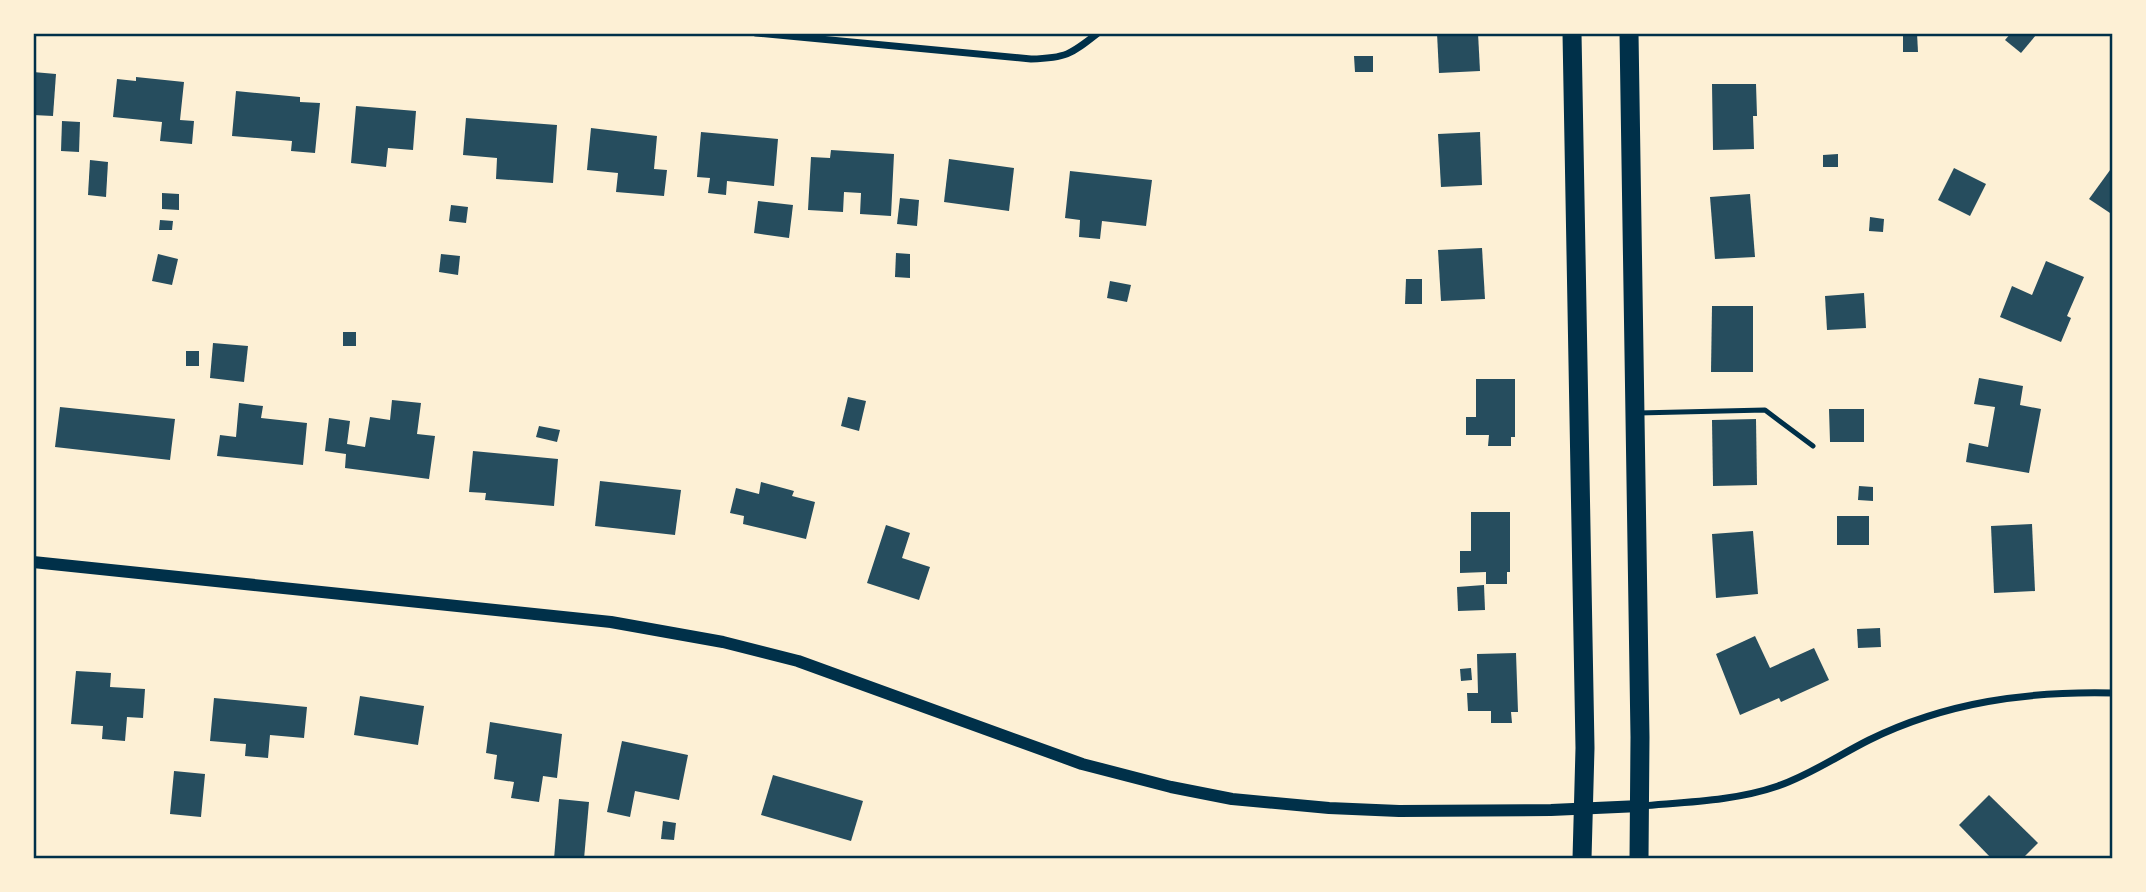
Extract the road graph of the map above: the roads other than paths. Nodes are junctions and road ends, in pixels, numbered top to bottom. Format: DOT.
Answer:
graph roads {
  1 [pos="757,33"];
  2 [pos="1098,33"];
  3 [pos="1572,33"];
  4 [pos="1629,33"];
  5 [pos="1635,413"];
  6 [pos="1813,446"];
  7 [pos="33,562"];
  8 [pos="2113,693"];
  9 [pos="1640,806"];
  10 [pos="1585,809"];
  11 [pos="1582,859"];
  12 [pos="1639,859"];
  1 -- 2 [label="street"];
  3 -- 10 [label="highway"];
  4 -- 5 [label="highway"];
  5 -- 6 [label="lane"];
  5 -- 9 [label="highway"];
  7 -- 10 [label="street"];
  8 -- 9 [label="street"];
  9 -- 10 [label="street"];
  9 -- 12 [label="highway"];
  10 -- 11 [label="highway"];
}
